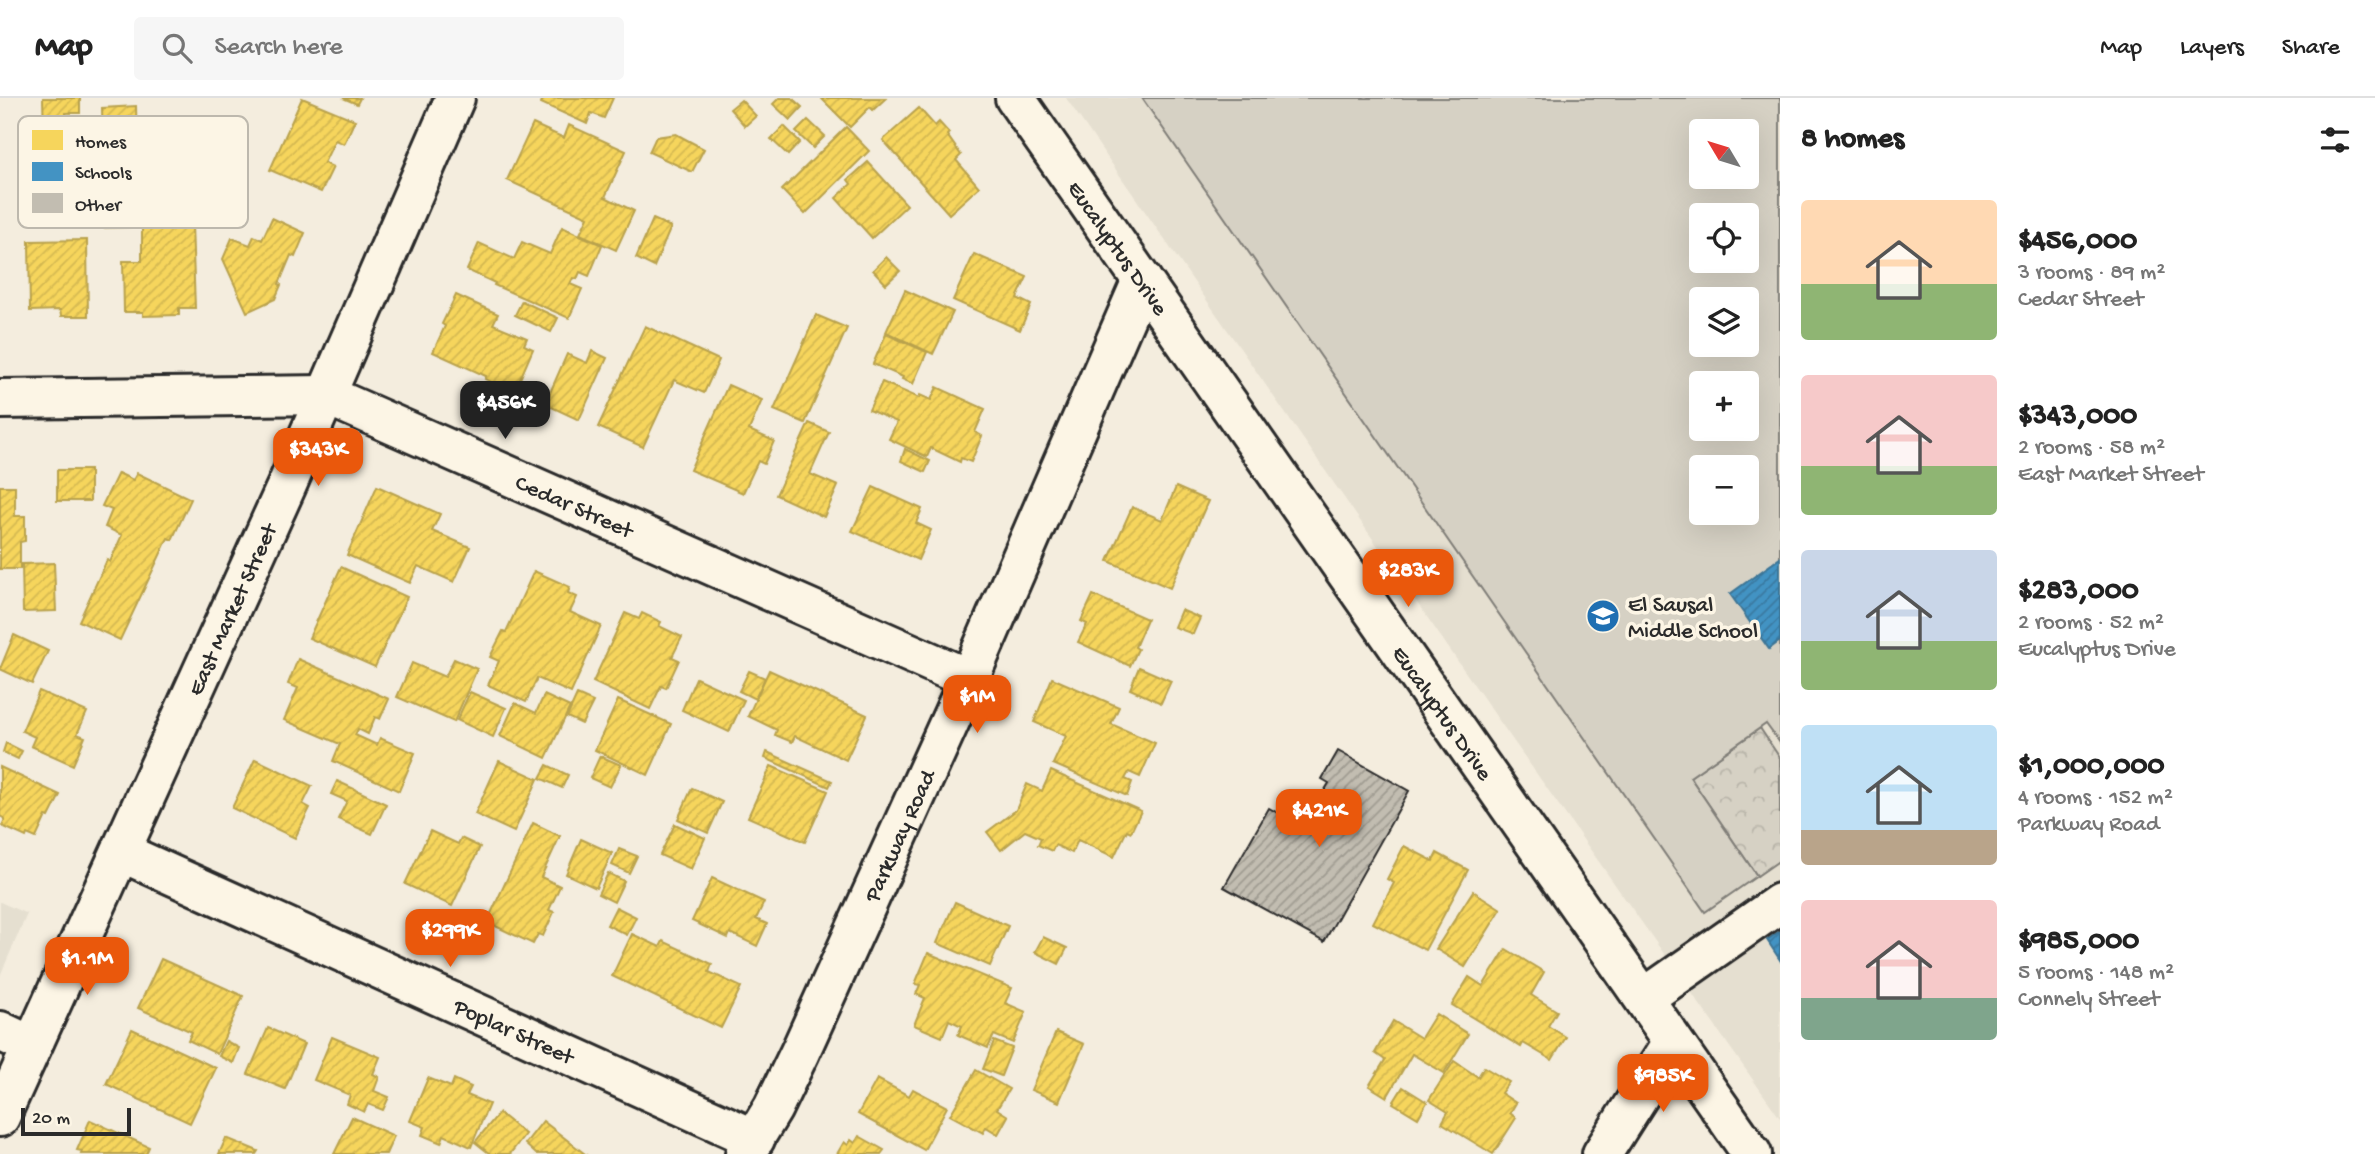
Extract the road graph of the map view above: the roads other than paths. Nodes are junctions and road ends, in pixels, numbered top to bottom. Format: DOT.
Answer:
graph roads {
  1 [pos="455,98"];
  2 [pos="1015,98"];
  3 [pos="1142,280"];
  4 [pos="326,395"];
  5 [pos="0,399"];
  6 [pos="969,679"];
  7 [pos="121,852"];
  8 [pos="1780,904"];
  9 [pos="1644,998"];
  10 [pos="16,1038"];
  11 [pos="1673,1042"];
  12 [pos="0,1117"];
  13 [pos="750,1146"];
  14 [pos="1602,1154"];
  15 [pos="1752,1154"];
  1 -- 4 [label="street, East Market Street"];
  2 -- 3 [label="street, Eucalyptus Drive"];
  3 -- 6 [label="street, Parkway Road"];
  3 -- 9 [label="street, Eucalyptus Drive"];
  4 -- 5 [label="street, Cedar Street"];
  4 -- 6 [label="street, Cedar Street"];
  4 -- 7 [label="street, East Market Street"];
  6 -- 13 [label="street, Parkway Road"];
  7 -- 10 [label="street, East Market Street"];
  7 -- 13 [label="street, Poplar Street"];
  8 -- 9 [label="street"];
  9 -- 11 [label="street, Eucalyptus Drive"];
  10 -- 12 [label="street, East Market Street"];
  11 -- 14 [label="street"];
  11 -- 15 [label="street, Eucalyptus Drive"];
}
